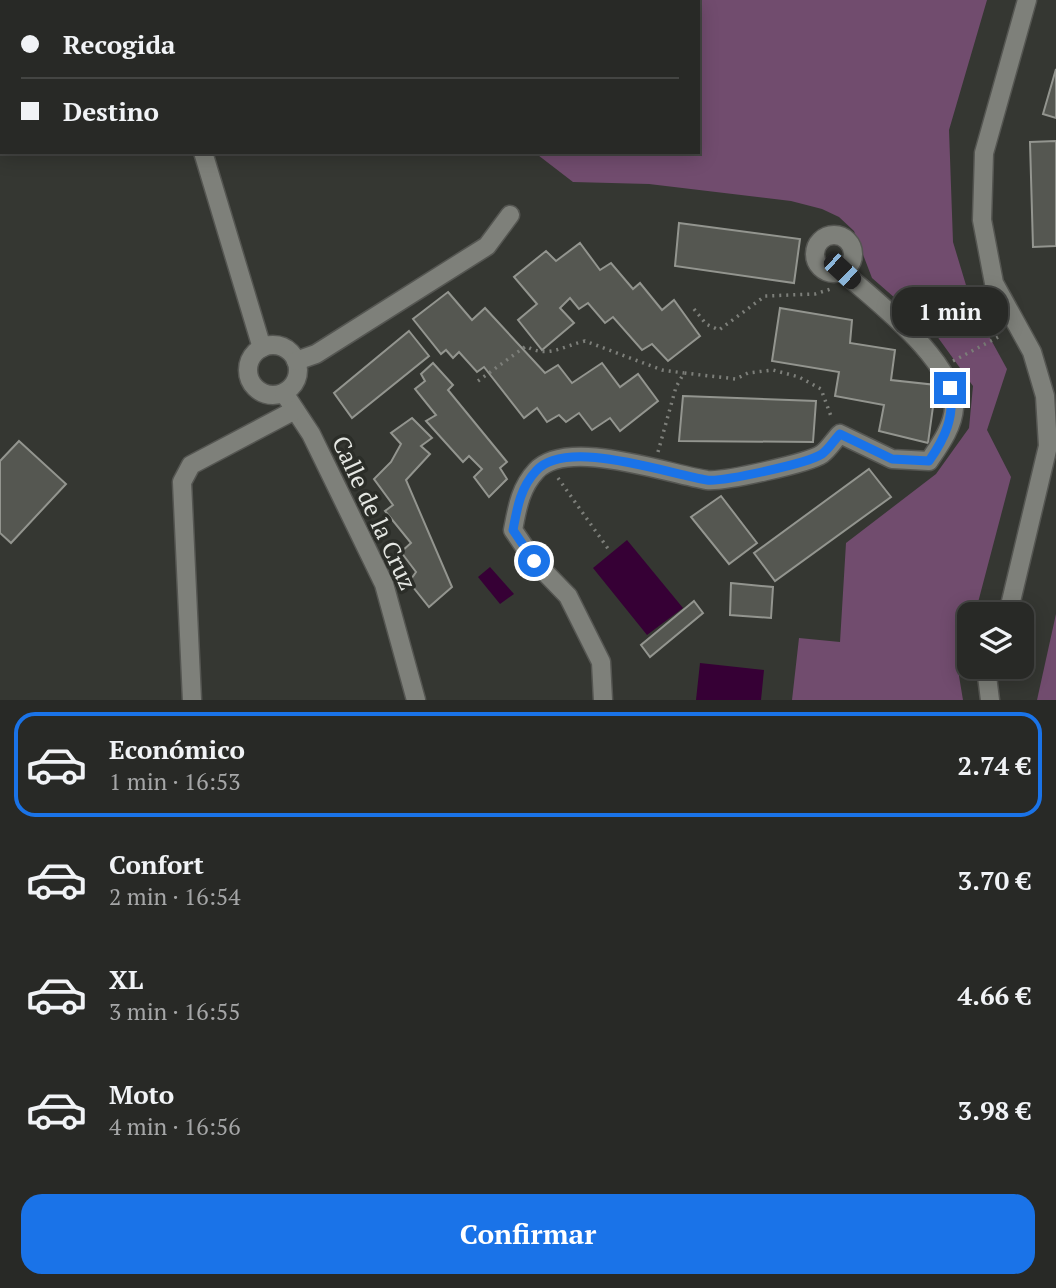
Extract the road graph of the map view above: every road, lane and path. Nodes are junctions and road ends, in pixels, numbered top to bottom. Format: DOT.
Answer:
graph roads {
  1 [pos="1027,0"];
  2 [pos="204,154"];
  3 [pos="510,215"];
  4 [pos="848,276"];
  5 [pos="694,309"];
  6 [pos="1018,327"];
  7 [pos="262,348"];
  8 [pos="296,360"];
  9 [pos="954,360"];
  10 [pos="684,373"];
  11 [pos="478,381"];
  12 [pos="284,393"];
  13 [pos="295,410"];
  14 [pos="840,434"];
  15 [pos="549,464"];
  16 [pos="653,468"];
  17 [pos="609,550"];
  18 [pos="1011,602"];
  19 [pos="987,679"];
  20 [pos="192,700"];
  21 [pos="416,700"];
  22 [pos="603,700"];
  23 [pos="990,700"];
  1 -- 6 [label="street"];
  2 -- 7 [label="street"];
  3 -- 8 [label="street"];
  4 -- 5 [label="path"];
  4 -- 14 [label="street"];
  6 -- 9 [label="path"];
  6 -- 18 [label="street"];
  7 -- 8 [label="street"];
  7 -- 12 [label="street"];
  8 -- 12 [label="street"];
  10 -- 11 [label="path"];
  10 -- 14 [label="path"];
  10 -- 16 [label="path"];
  12 -- 13 [label="street, Calle de la Cruz"];
  13 -- 20 [label="street"];
  13 -- 21 [label="street, Calle de la Cruz"];
  14 -- 16 [label="street"];
  15 -- 16 [label="street"];
  15 -- 17 [label="path"];
  15 -- 22 [label="street"];
  19 -- 23 [label="street"];
}
